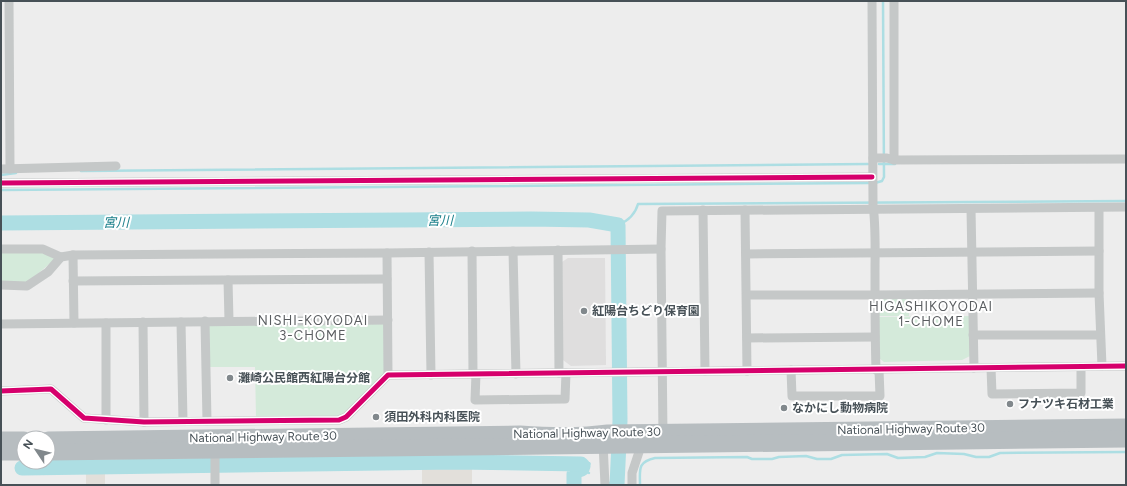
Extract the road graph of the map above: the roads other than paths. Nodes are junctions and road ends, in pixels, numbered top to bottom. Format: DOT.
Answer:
graph roads {
  1 [pos="9,1"];
  2 [pos="872,1"];
  3 [pos="894,1"];
  4 [pos="884,159"];
  5 [pos="1126,159"];
  6 [pos="116,166"];
  7 [pos="5,169"];
  8 [pos="54,174"];
  9 [pos="872,180"];
  10 [pos="1,184"];
  11 [pos="873,204"];
  12 [pos="1126,207"];
  13 [pos="1099,208"];
  14 [pos="971,209"];
  15 [pos="704,210"];
  16 [pos="745,210"];
  17 [pos="1,249"];
  18 [pos="661,249"];
  19 [pos="558,250"];
  20 [pos="472,251"];
  21 [pos="514,251"];
  22 [pos="429,252"];
  23 [pos="1099,252"];
  24 [pos="387,253"];
  25 [pos="972,253"];
  26 [pos="73,254"];
  27 [pos="746,254"];
  28 [pos="875,254"];
  29 [pos="61,257"];
  30 [pos="387,279"];
  31 [pos="228,280"];
  32 [pos="73,281"];
  33 [pos="1,285"];
  34 [pos="1099,293"];
  35 [pos="972,294"];
  36 [pos="747,295"];
  37 [pos="875,295"];
  38 [pos="388,320"];
  39 [pos="205,321"];
  40 [pos="229,321"];
  41 [pos="106,322"];
  42 [pos="143,322"];
  43 [pos="182,322"];
  44 [pos="74,323"];
  45 [pos="1,324"];
  46 [pos="973,334"];
  47 [pos="1100,335"];
  48 [pos="875,336"];
  49 [pos="747,338"];
  50 [pos="1102,366"];
  51 [pos="1126,366"];
  52 [pos="1081,367"];
  53 [pos="974,368"];
  54 [pos="991,368"];
  55 [pos="791,370"];
  56 [pos="878,370"];
  57 [pos="705,371"];
  58 [pos="747,371"];
  59 [pos="662,372"];
  60 [pos="562,373"];
  61 [pos="474,374"];
  62 [pos="516,374"];
  63 [pos="388,375"];
  64 [pos="431,375"];
  65 [pos="1,391"];
  66 [pos="106,420"];
  67 [pos="183,421"];
  68 [pos="206,421"];
  69 [pos="144,422"];
  70 [pos="1126,427"];
  71 [pos="663,438"];
  72 [pos="635,439"];
  73 [pos="1,440"];
  74 [pos="16,440"];
  75 [pos="606,440"];
  76 [pos="1126,440"];
  77 [pos="56,441"];
  78 [pos="1,452"];
  79 [pos="16,452"];
  80 [pos="56,452"];
  81 [pos="215,454"];
  82 [pos="215,485"];
  83 [pos="606,485"];
  84 [pos="632,485"];
  1 -- 7 [label="street"];
  2 -- 4 [label="street"];
  3 -- 4 [label="street"];
  4 -- 5 [label="street"];
  4 -- 9 [label="street"];
  6 -- 8 [label="street"];
  7 -- 8 [label="street"];
  8 -- 9 [label="street"];
  8 -- 10 [label="street"];
  9 -- 11 [label="street"];
  11 -- 14 [label="street"];
  11 -- 16 [label="street"];
  11 -- 28 [label="street"];
  12 -- 13 [label="street"];
  13 -- 14 [label="street"];
  13 -- 23 [label="street"];
  14 -- 25 [label="street"];
  15 -- 16 [label="street"];
  15 -- 18 [label="street"];
  15 -- 57 [label="street"];
  16 -- 27 [label="street"];
  17 -- 29 [label="street"];
  18 -- 19 [label="street"];
  18 -- 59 [label="street"];
  19 -- 21 [label="street"];
  19 -- 60 [label="street"];
  20 -- 21 [label="street"];
  20 -- 22 [label="street"];
  20 -- 61 [label="street"];
  21 -- 62 [label="street"];
  22 -- 24 [label="street"];
  22 -- 64 [label="street"];
  23 -- 25 [label="street"];
  23 -- 34 [label="street"];
  24 -- 26 [label="street"];
  24 -- 30 [label="street"];
  25 -- 28 [label="street"];
  25 -- 35 [label="street"];
  26 -- 29 [label="street"];
  26 -- 32 [label="street"];
  27 -- 28 [label="street"];
  27 -- 36 [label="street"];
  28 -- 37 [label="street"];
  29 -- 33 [label="street"];
  30 -- 31 [label="street"];
  30 -- 38 [label="street"];
  31 -- 32 [label="street"];
  31 -- 40 [label="street"];
  32 -- 44 [label="street"];
  34 -- 35 [label="street"];
  34 -- 47 [label="street"];
  35 -- 37 [label="street"];
  35 -- 46 [label="street"];
  36 -- 37 [label="street"];
  36 -- 49 [label="street"];
  37 -- 48 [label="street"];
  38 -- 40 [label="street"];
  38 -- 63 [label="street"];
  39 -- 40 [label="street"];
  39 -- 43 [label="street"];
  39 -- 68 [label="street"];
  41 -- 42 [label="street"];
  41 -- 44 [label="street"];
  41 -- 66 [label="street"];
  42 -- 43 [label="street"];
  42 -- 69 [label="street"];
  43 -- 67 [label="street"];
  44 -- 45 [label="street"];
  46 -- 47 [label="street"];
  46 -- 53 [label="street"];
  47 -- 50 [label="street"];
  48 -- 49 [label="street"];
  48 -- 56 [label="street"];
  49 -- 58 [label="street"];
  50 -- 51 [label="street"];
  50 -- 52 [label="street"];
  52 -- 54 [label="street"];
  52 -- 54 [label="street"];
  53 -- 54 [label="street"];
  53 -- 56 [label="street"];
  55 -- 56 [label="street"];
  55 -- 56 [label="street"];
  55 -- 58 [label="street"];
  57 -- 58 [label="street"];
  57 -- 59 [label="street"];
  59 -- 60 [label="street"];
  59 -- 71 [label="street"];
  60 -- 61 [label="street"];
  60 -- 62 [label="street"];
  61 -- 62 [label="street"];
  61 -- 64 [label="street"];
  63 -- 64 [label="street"];
  63 -- 68 [label="street"];
  65 -- 66 [label="street"];
  66 -- 69 [label="street"];
  67 -- 68 [label="street"];
  67 -- 69 [label="street"];
  70 -- 71 [label="highway, National Highway Route 30"];
  71 -- 72 [label="highway, National Highway Route 30"];
  71 -- 76 [label="highway, National Highway Route 30"];
  72 -- 75 [label="highway, National Highway Route 30"];
  72 -- 84 [label="street"];
  73 -- 74 [label="highway"];
  75 -- 81 [label="highway, National Highway Route 30"];
  75 -- 83 [label="street"];
  77 -- 81 [label="highway, National Highway Route 30"];
  78 -- 79 [label="highway"];
  80 -- 81 [label="highway, National Highway Route 30"];
  81 -- 82 [label="street"];
}
